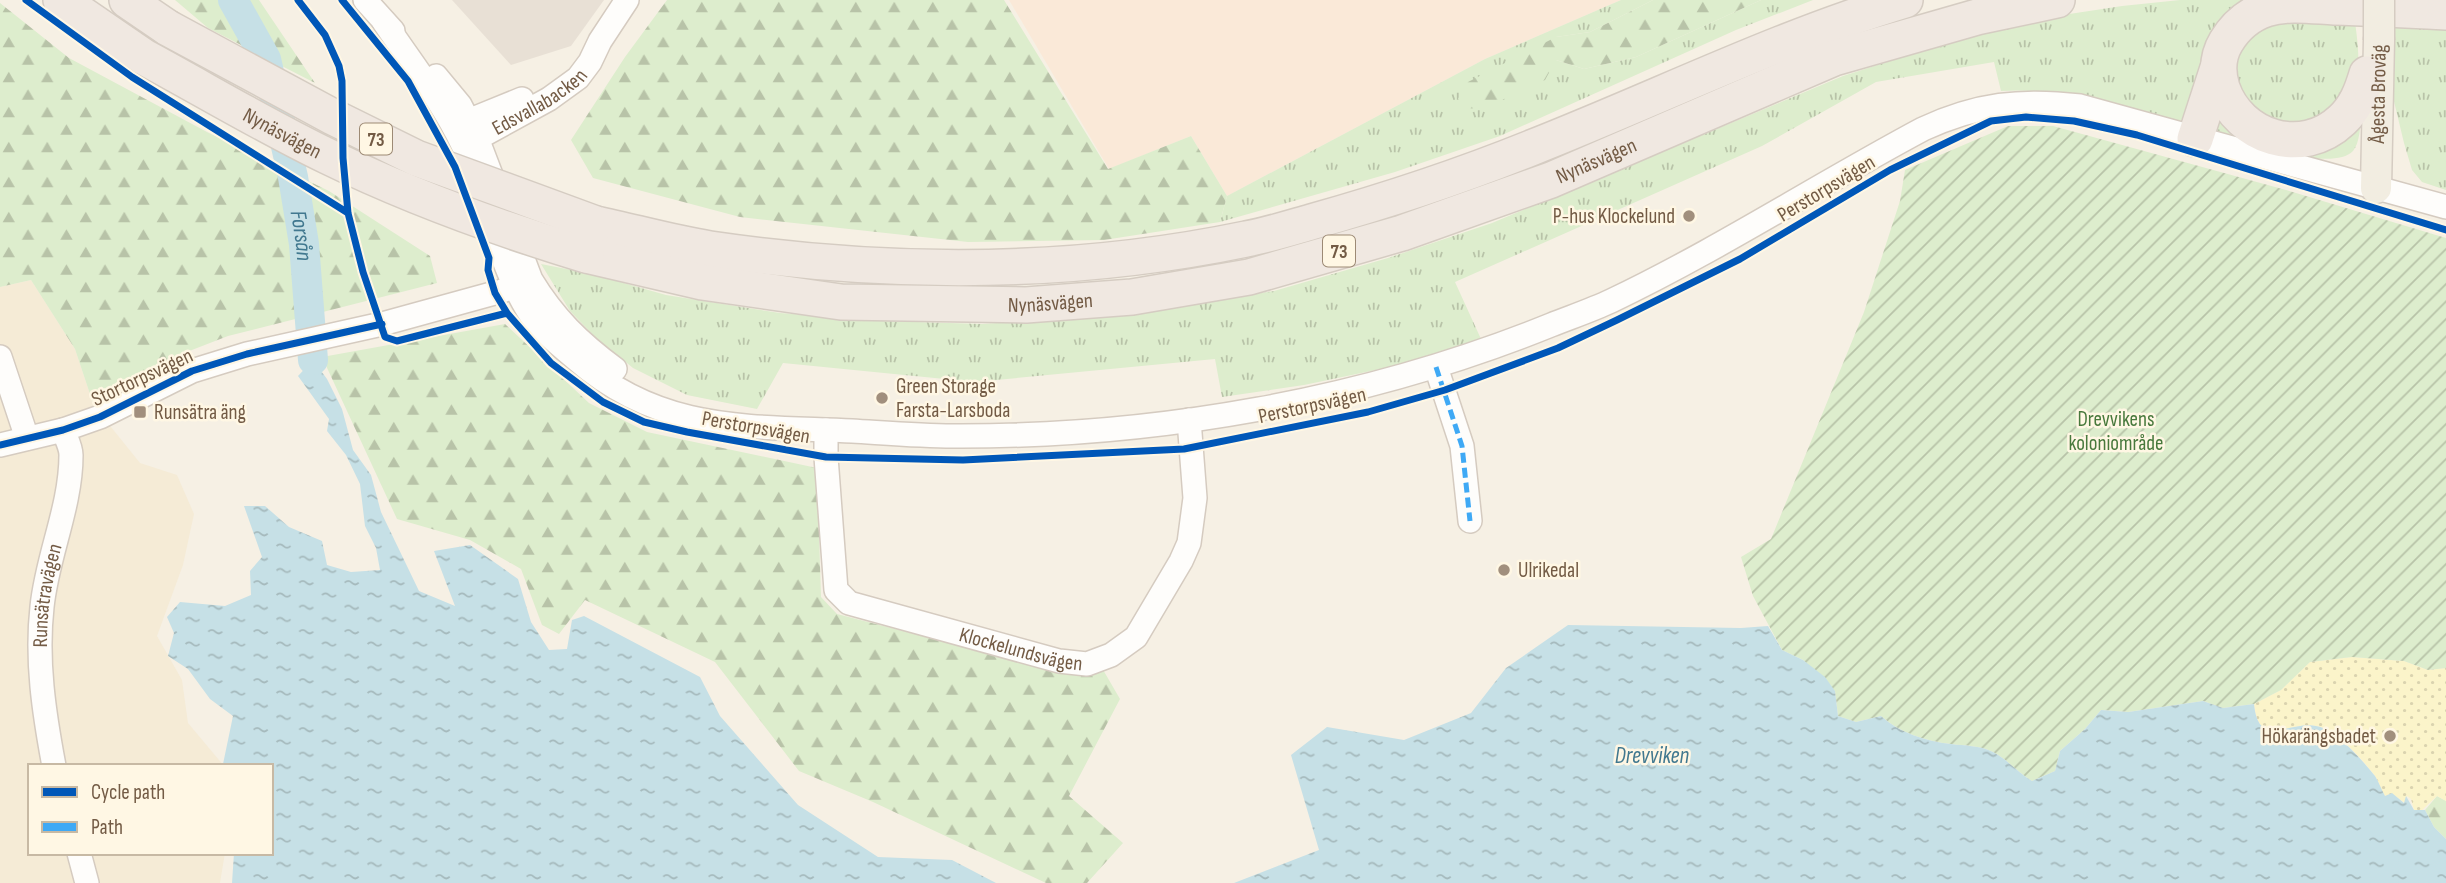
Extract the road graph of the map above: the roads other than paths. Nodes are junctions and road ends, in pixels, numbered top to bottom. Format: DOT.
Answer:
graph roads {
  1 [pos="61,0"];
  2 [pos="127,0"];
  3 [pos="365,0"];
  4 [pos="627,0"];
  5 [pos="1905,0"];
  6 [pos="2057,0"];
  7 [pos="2368,0"];
  8 [pos="2379,0"];
  9 [pos="2446,12"];
  10 [pos="2371,51"];
  11 [pos="2218,68"];
  12 [pos="466,133"];
  13 [pos="2195,139"];
  14 [pos="2371,187"];
  15 [pos="2446,207"];
  16 [pos="591,239"];
  17 [pos="523,283"];
  18 [pos="0,358"];
  19 [pos="1436,367"];
  20 [pos="1189,420"];
  21 [pos="63,430"];
  22 [pos="827,430"];
  23 [pos="27,438"];
  24 [pos="0,445"];
  25 [pos="1470,521"];
  26 [pos="54,764"];
  27 [pos="80,855"];
  28 [pos="87,883"];
  1 -- 16 [label="highway, Nynäsvägen / 73, bridge"];
  2 -- 16 [label="highway, Nynäsvägen / 73, bridge"];
  3 -- 12 [label="street, Perstorpsvägen"];
  4 -- 12 [label="street, Edsvallabacken"];
  5 -- 16 [label="highway, Nynäsvägen / 73"];
  6 -- 16 [label="highway, Nynäsvägen / 73"];
  7 -- 10 [label="main road, Ågesta Broväg"];
  8 -- 10 [label="main road, Ågesta Broväg, bridge"];
  9 -- 11 [label="highway"];
  10 -- 11 [label="highway"];
  10 -- 14 [label="main road, Ågesta Broväg"];
  11 -- 13 [label="highway"];
  12 -- 17 [label="street, Perstorpsvägen"];
  13 -- 14 [label="street, Perstorpsvägen"];
  13 -- 19 [label="street, Perstorpsvägen"];
  14 -- 15 [label="street, Perstorpsvägen"];
  17 -- 21 [label="street, Stortorpsvägen"];
  17 -- 22 [label="street, Perstorpsvägen"];
  18 -- 23 [label="street"];
  19 -- 20 [label="street, Perstorpsvägen"];
  19 -- 25 [label="street"];
  20 -- 22 [label="street, Perstorpsvägen"];
  20 -- 22 [label="street, Klockelundsvägen"];
  21 -- 23 [label="street, Stortorpsvägen"];
  21 -- 26 [label="street, Runsätravägen"];
  23 -- 24 [label="street, Stortorpsvägen"];
  27 -- 28 [label="street"];
}
